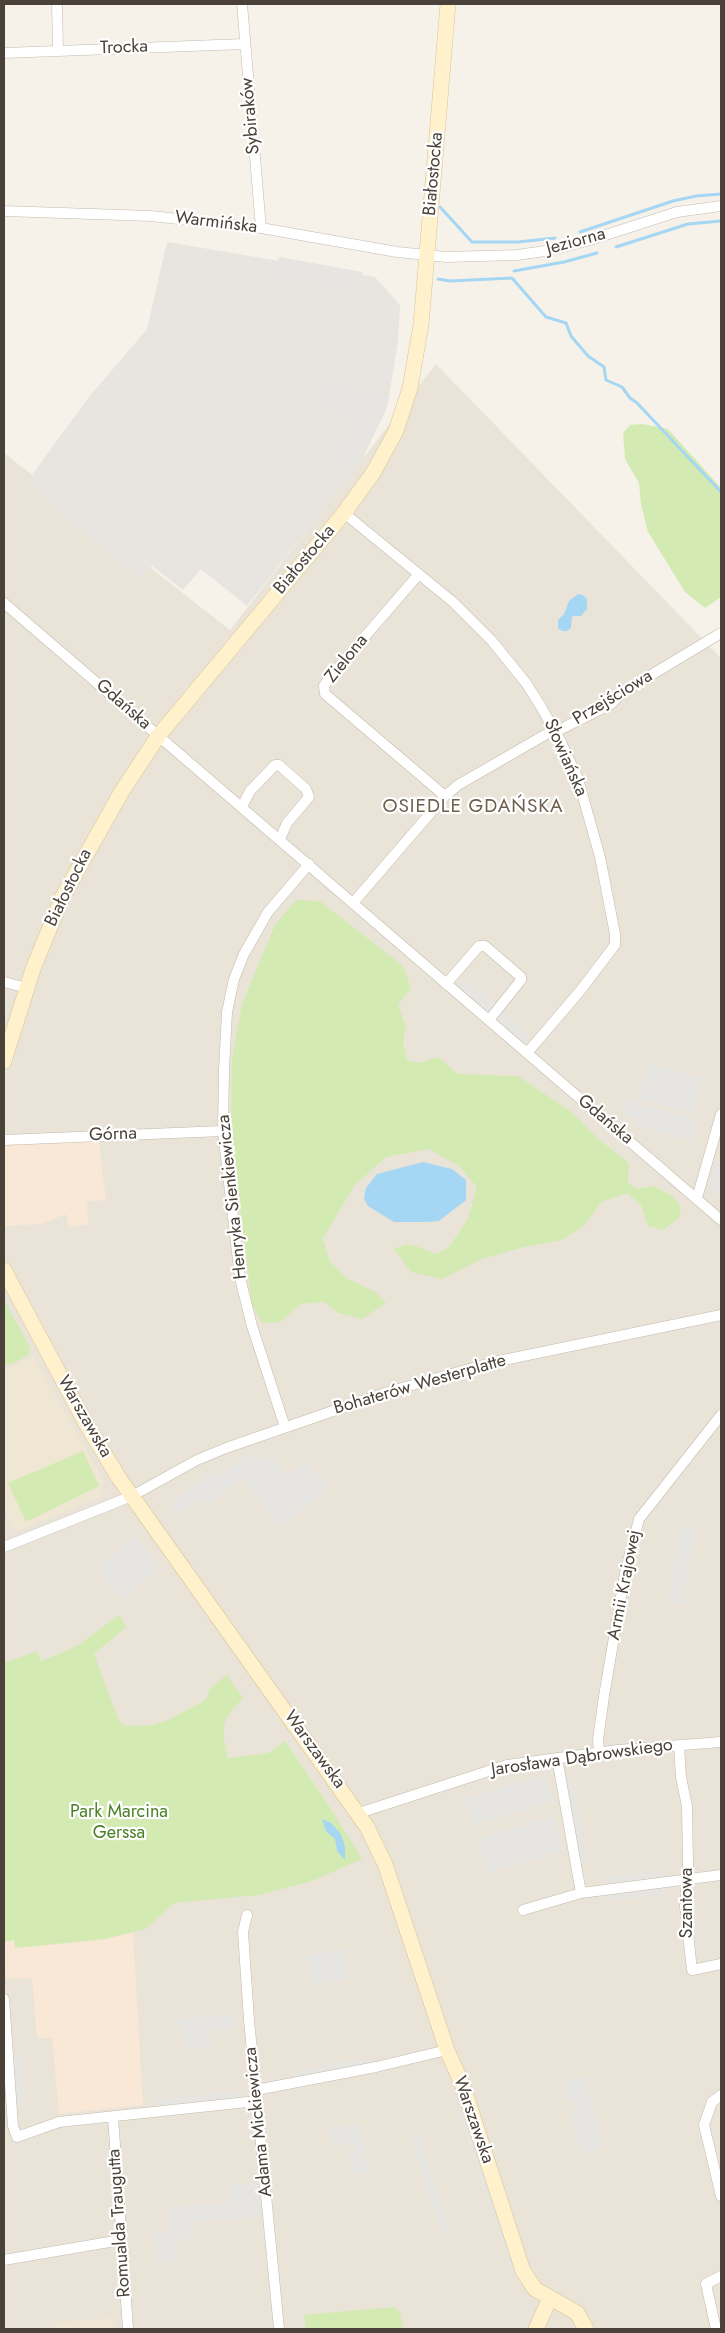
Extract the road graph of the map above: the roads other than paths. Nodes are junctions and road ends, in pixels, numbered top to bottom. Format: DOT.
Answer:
graph roads {
  1 [pos="57,4"];
  2 [pos="242,4"];
  3 [pos="448,4"];
  4 [pos="244,44"];
  5 [pos="58,51"];
  6 [pos="4,53"];
  7 [pos="721,206"];
  8 [pos="4,212"];
  9 [pos="261,228"];
  10 [pos="427,256"];
  11 [pos="344,514"];
  12 [pos="419,574"];
  13 [pos="4,603"];
  14 [pos="721,633"];
  15 [pos="555,732"];
  16 [pos="159,735"];
  17 [pos="445,796"];
  18 [pos="242,807"];
  19 [pos="280,839"];
  20 [pos="309,864"];
  21 [pos="353,903"];
  22 [pos="4,982"];
  23 [pos="446,984"];
  24 [pos="27,988"];
  25 [pos="489,1020"];
  26 [pos="527,1053"];
  27 [pos="4,1061"];
  28 [pos="721,1114"];
  29 [pos="223,1131"];
  30 [pos="4,1140"];
  31 [pos="697,1198"];
  32 [pos="721,1220"];
  33 [pos="4,1270"];
  34 [pos="721,1315"];
  35 [pos="721,1415"];
  36 [pos="285,1427"];
  37 [pos="132,1496"];
  38 [pos="4,1547"];
  39 [pos="721,1742"];
  40 [pos="679,1745"];
  41 [pos="600,1752"];
  42 [pos="557,1758"];
  43 [pos="359,1813"];
  44 [pos="721,1874"];
  45 [pos="686,1879"];
  46 [pos="581,1893"];
  47 [pos="523,1910"];
  48 [pos="247,1915"];
  49 [pos="721,1964"];
  50 [pos="4,1999"];
  51 [pos="447,2050"];
  52 [pos="256,2090"];
  53 [pos="721,2096"];
  54 [pos="257,2101"];
  55 [pos="113,2117"];
  56 [pos="721,2196"];
  57 [pos="121,2240"];
  58 [pos="4,2260"];
  59 [pos="721,2276"];
  60 [pos="550,2298"];
  61 [pos="717,2323"];
  62 [pos="128,2329"];
  63 [pos="279,2329"];
  64 [pos="536,2329"];
  65 [pos="586,2329"];
  1 -- 5 [label="street"];
  2 -- 4 [label="street, Sybiraków"];
  3 -- 10 [label="street, Białostocka"];
  4 -- 5 [label="street, Trocka"];
  4 -- 9 [label="street, Sybiraków"];
  5 -- 6 [label="street, Trocka"];
  7 -- 10 [label="street, Jeziorna"];
  8 -- 9 [label="street, Warmińska"];
  9 -- 10 [label="street, Warmińska"];
  10 -- 11 [label="street, Białostocka"];
  11 -- 12 [label="street, Słowiańska"];
  11 -- 16 [label="street, Białostocka"];
  12 -- 15 [label="street, Słowiańska"];
  12 -- 17 [label="street, Zielona"];
  13 -- 16 [label="street, Gdańska"];
  14 -- 15 [label="street, Przejściowa"];
  15 -- 17 [label="street, Przejściowa"];
  15 -- 26 [label="street, Słowiańska"];
  16 -- 18 [label="street, Gdańska"];
  16 -- 24 [label="street, Białostocka"];
  17 -- 21 [label="street, Przejściowa"];
  18 -- 19 [label="street, Gdańska"];
  18 -- 19 [label="street"];
  19 -- 20 [label="street, Gdańska"];
  20 -- 21 [label="street, Gdańska"];
  20 -- 29 [label="street, Henryka Sienkiewicza"];
  21 -- 23 [label="street, Gdańska"];
  22 -- 24 [label="street"];
  23 -- 25 [label="street, Gdańska"];
  23 -- 25 [label="street"];
  24 -- 27 [label="street, Białostocka"];
  25 -- 26 [label="street, Gdańska"];
  26 -- 31 [label="street, Gdańska"];
  28 -- 31 [label="street"];
  29 -- 30 [label="street, Górna"];
  29 -- 36 [label="street, Henryka Sienkiewicza"];
  31 -- 32 [label="street, Gdańska"];
  33 -- 37 [label="street, Warszawska"];
  34 -- 36 [label="street, Bohaterów Westerplatte"];
  35 -- 41 [label="street, Armii Krajowej"];
  36 -- 37 [label="street, Bohaterów Westerplatte"];
  37 -- 38 [label="street, Bohaterów Westerplatte"];
  37 -- 43 [label="street, Warszawska"];
  39 -- 40 [label="street, Jarosława Dąbrowskiego"];
  40 -- 41 [label="street, Jarosława Dąbrowskiego"];
  40 -- 45 [label="street, Szantowa"];
  41 -- 42 [label="street, Jarosława Dąbrowskiego"];
  42 -- 43 [label="street, Jarosława Dąbrowskiego"];
  42 -- 46 [label="street"];
  43 -- 51 [label="street, Warszawska"];
  44 -- 45 [label="street"];
  45 -- 46 [label="street"];
  45 -- 49 [label="street, Szantowa"];
  46 -- 47 [label="street"];
  48 -- 52 [label="street, Adama Mickiewicza"];
  50 -- 55 [label="street"];
  51 -- 52 [label="street"];
  51 -- 60 [label="street, Warszawska"];
  52 -- 54 [label="street, Adama Mickiewicza"];
  53 -- 56 [label="street"];
  54 -- 55 [label="street"];
  54 -- 63 [label="street, Adama Mickiewicza"];
  55 -- 57 [label="street, Romualda Traugutta"];
  57 -- 58 [label="street"];
  57 -- 62 [label="street, Romualda Traugutta"];
  59 -- 61 [label="street"];
  60 -- 64 [label="street"];
  60 -- 65 [label="street"];
}
